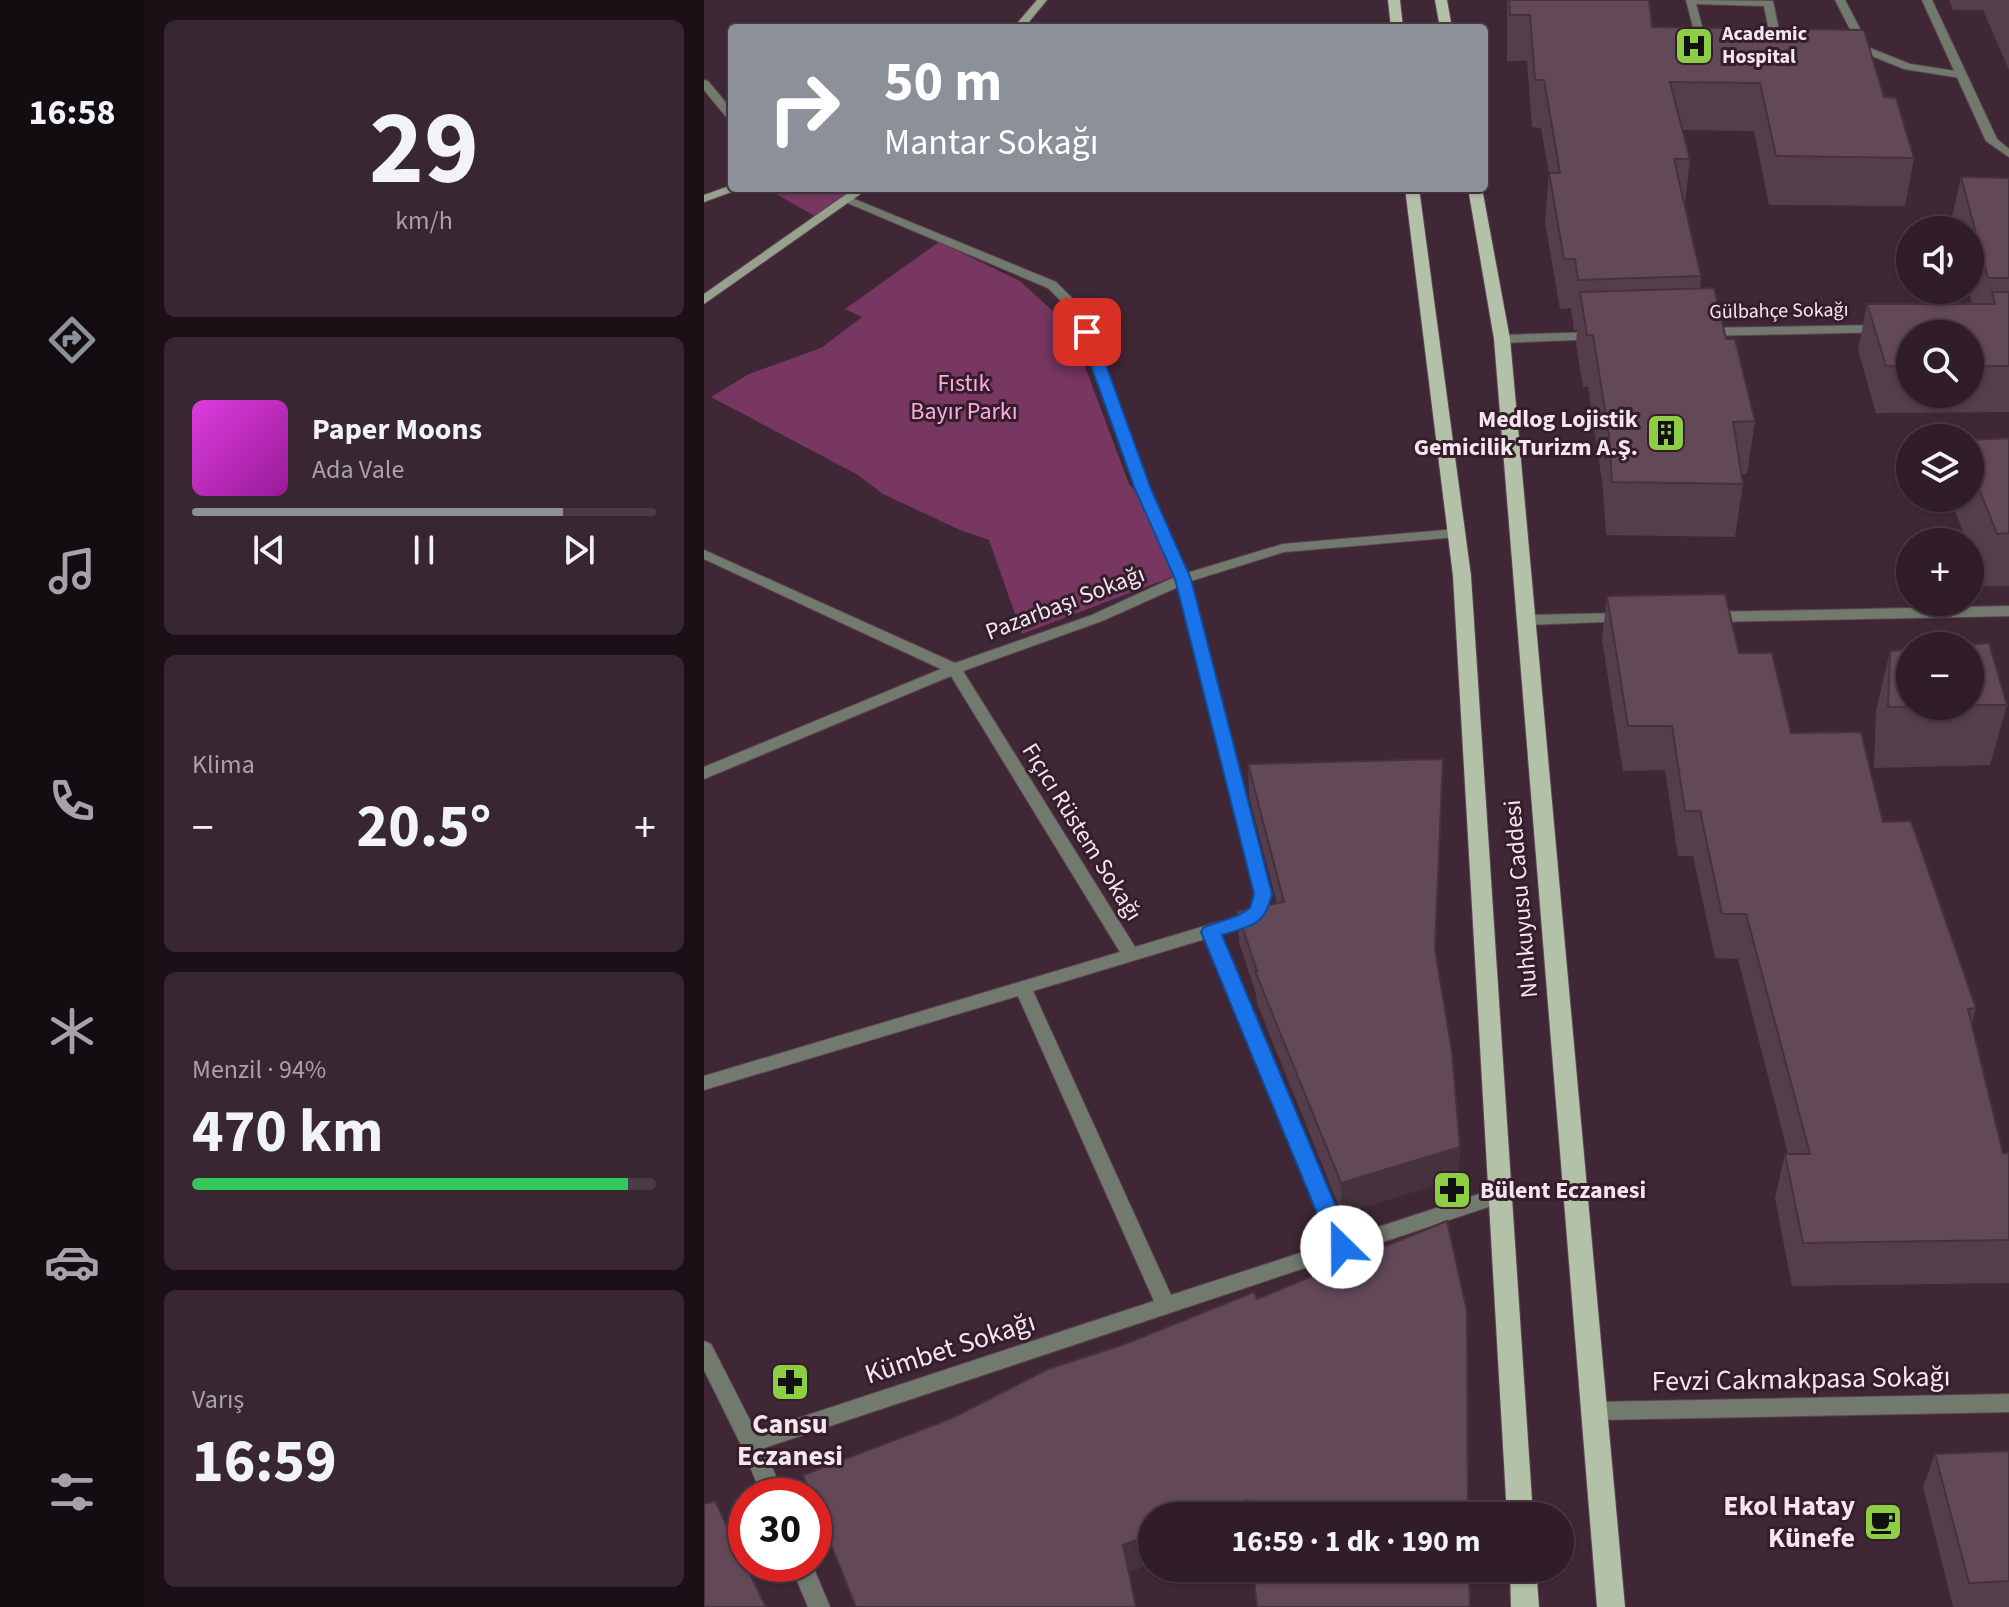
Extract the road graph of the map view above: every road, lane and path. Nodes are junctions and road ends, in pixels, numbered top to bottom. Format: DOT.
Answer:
graph roads {
  1 [pos="1042,0"];
  2 [pos="1394,0"];
  3 [pos="1441,0"];
  4 [pos="1840,0"];
  5 [pos="1927,0"];
  6 [pos="1769,1"];
  7 [pos="1021,24"];
  8 [pos="1397,24"];
  9 [pos="1445,24"];
  10 [pos="1866,50"];
  11 [pos="1852,52"];
  12 [pos="1719,53"];
  13 [pos="1764,55"];
  14 [pos="1779,56"];
  15 [pos="1794,56"];
  16 [pos="1961,75"];
  17 [pos="704,83"];
  18 [pos="728,112"];
  19 [pos="2009,154"];
  20 [pos="728,190"];
  21 [pos="857,192"];
  22 [pos="1413,192"];
  23 [pos="1476,192"];
  24 [pos="704,199"];
  25 [pos="847,199"];
  26 [pos="704,300"];
  27 [pos="1896,330"];
  28 [pos="1691,333"];
  29 [pos="1612,335"];
  30 [pos="1502,339"];
  31 [pos="1457,533"];
  32 [pos="704,554"];
  33 [pos="1183,579"];
  34 [pos="2009,611"];
  35 [pos="1698,617"];
  36 [pos="1636,618"];
  37 [pos="1527,620"];
  38 [pos="954,669"];
  39 [pos="704,773"];
  40 [pos="1210,932"];
  41 [pos="1131,956"];
  42 [pos="1023,988"];
  43 [pos="704,1083"];
  44 [pos="1500,1195"];
  45 [pos="1342,1247"];
  46 [pos="1166,1306"];
  47 [pos="704,1350"];
  48 [pos="2009,1403"];
  49 [pos="1595,1411"];
  50 [pos="751,1443"];
  51 [pos="766,1478"];
  52 [pos="1519,1502"];
  53 [pos="809,1582"];
  54 [pos="1524,1582"];
  55 [pos="819,1607"];
  56 [pos="1525,1607"];
  57 [pos="1611,1607"];
  1 -- 7 [label="street"];
  2 -- 8 [label="main road"];
  3 -- 9 [label="main road"];
  4 -- 10 [label="street"];
  5 -- 16 [label="street"];
  6 -- 12 [label="street"];
  6 -- 14 [label="street"];
  10 -- 11 [label="street"];
  10 -- 16 [label="street"];
  13 -- 14 [label="street"];
  14 -- 15 [label="street"];
  16 -- 19 [label="street"];
  17 -- 18 [label="street"];
  20 -- 24 [label="street"];
  21 -- 25 [label="street"];
  22 -- 31 [label="main road, Nuhkuyusu Caddesi"];
  23 -- 30 [label="main road, Nuhkuyusu Caddesi"];
  25 -- 26 [label="street"];
  25 -- 33 [label="street"];
  27 -- 28 [label="street, Gülbahçe Sokağı"];
  29 -- 30 [label="street"];
  30 -- 37 [label="main road, Nuhkuyusu Caddesi"];
  31 -- 33 [label="street, Pazarbaşı Sokağı"];
  31 -- 44 [label="main road, Nuhkuyusu Caddesi"];
  32 -- 38 [label="street"];
  33 -- 38 [label="street, Pazarbaşı Sokağı"];
  33 -- 40 [label="street"];
  34 -- 35 [label="street"];
  36 -- 37 [label="street"];
  37 -- 49 [label="main road, Nuhkuyusu Caddesi"];
  38 -- 39 [label="street, Pazarbaşı Sokağı"];
  38 -- 41 [label="street, Fıçıcı Rüstem Sokağı"];
  40 -- 41 [label="street"];
  40 -- 45 [label="street"];
  41 -- 42 [label="street, Fıçıcı Rüstem Sokağı"];
  42 -- 43 [label="street, Fıçıcı Rüstem Sokağı"];
  42 -- 46 [label="street"];
  44 -- 45 [label="street, Kümbet Sokağı"];
  44 -- 52 [label="main road, Nuhkuyusu Caddesi"];
  45 -- 46 [label="street, Kümbet Sokağı"];
  46 -- 50 [label="street, Kümbet Sokağı"];
  47 -- 50 [label="street"];
  48 -- 49 [label="street, Fevzi Cakmakpasa Sokağı"];
  49 -- 57 [label="main road, Nuhkuyusu Caddesi"];
  50 -- 51 [label="street"];
  53 -- 55 [label="street"];
  54 -- 56 [label="main road"];
}
